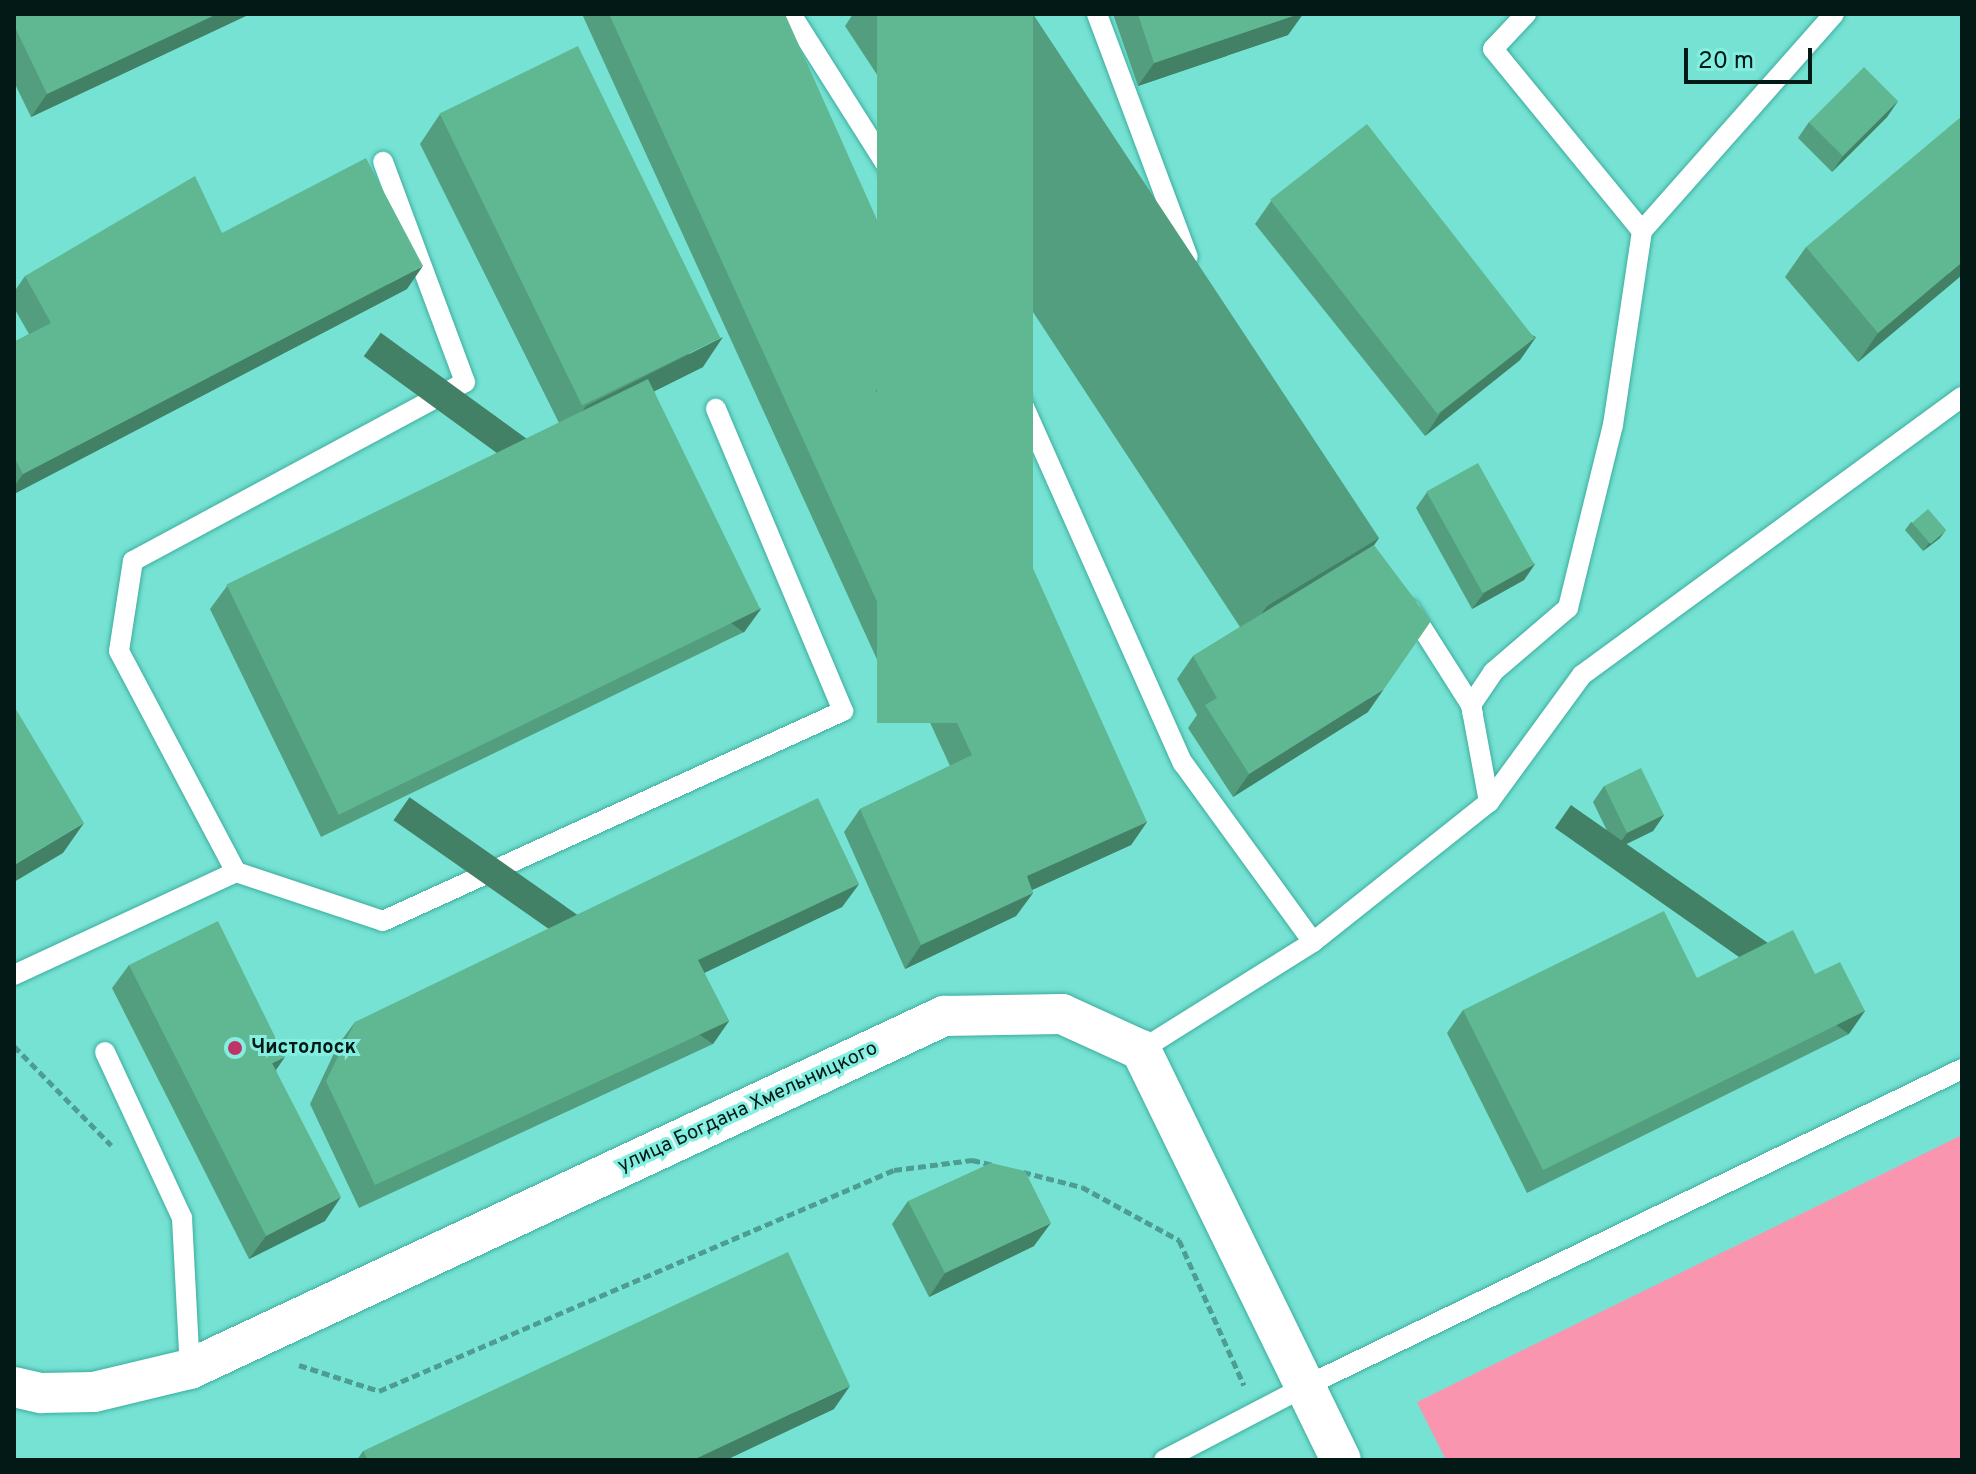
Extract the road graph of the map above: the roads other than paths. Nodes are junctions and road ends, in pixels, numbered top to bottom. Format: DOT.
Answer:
graph roads {
  1 [pos="791,14"];
  2 [pos="1097,14"];
  3 [pos="1526,14"];
  4 [pos="1834,14"];
  5 [pos="383,162"];
  6 [pos="1642,231"];
  7 [pos="1201,278"];
  8 [pos="1962,397"];
  9 [pos="716,409"];
  10 [pos="1395,585"];
  11 [pos="1471,705"];
  12 [pos="1489,802"];
  13 [pos="236,872"];
  14 [pos="1313,942"];
  15 [pos="14,975"];
  16 [pos="1141,1050"];
  17 [pos="105,1052"];
  18 [pos="1962,1069"];
  19 [pos="190,1369"];
  20 [pos="1306,1386"];
  21 [pos="14,1387"];
  22 [pos="1164,1460"];
  23 [pos="1341,1460"];
  1 -- 14 [label="lane"];
  2 -- 7 [label="lane"];
  3 -- 6 [label="lane"];
  4 -- 6 [label="lane"];
  5 -- 13 [label="lane"];
  6 -- 11 [label="lane"];
  8 -- 12 [label="lane"];
  9 -- 13 [label="lane"];
  10 -- 11 [label="lane"];
  11 -- 12 [label="lane"];
  12 -- 14 [label="lane"];
  13 -- 15 [label="lane"];
  14 -- 16 [label="lane"];
  16 -- 19 [label="street, улица Богдана Хмельницкого"];
  16 -- 20 [label="street"];
  17 -- 19 [label="lane"];
  18 -- 20 [label="lane"];
  19 -- 21 [label="street, улица Богдана Хмельницкого"];
  20 -- 22 [label="lane"];
  20 -- 23 [label="street"];
}
